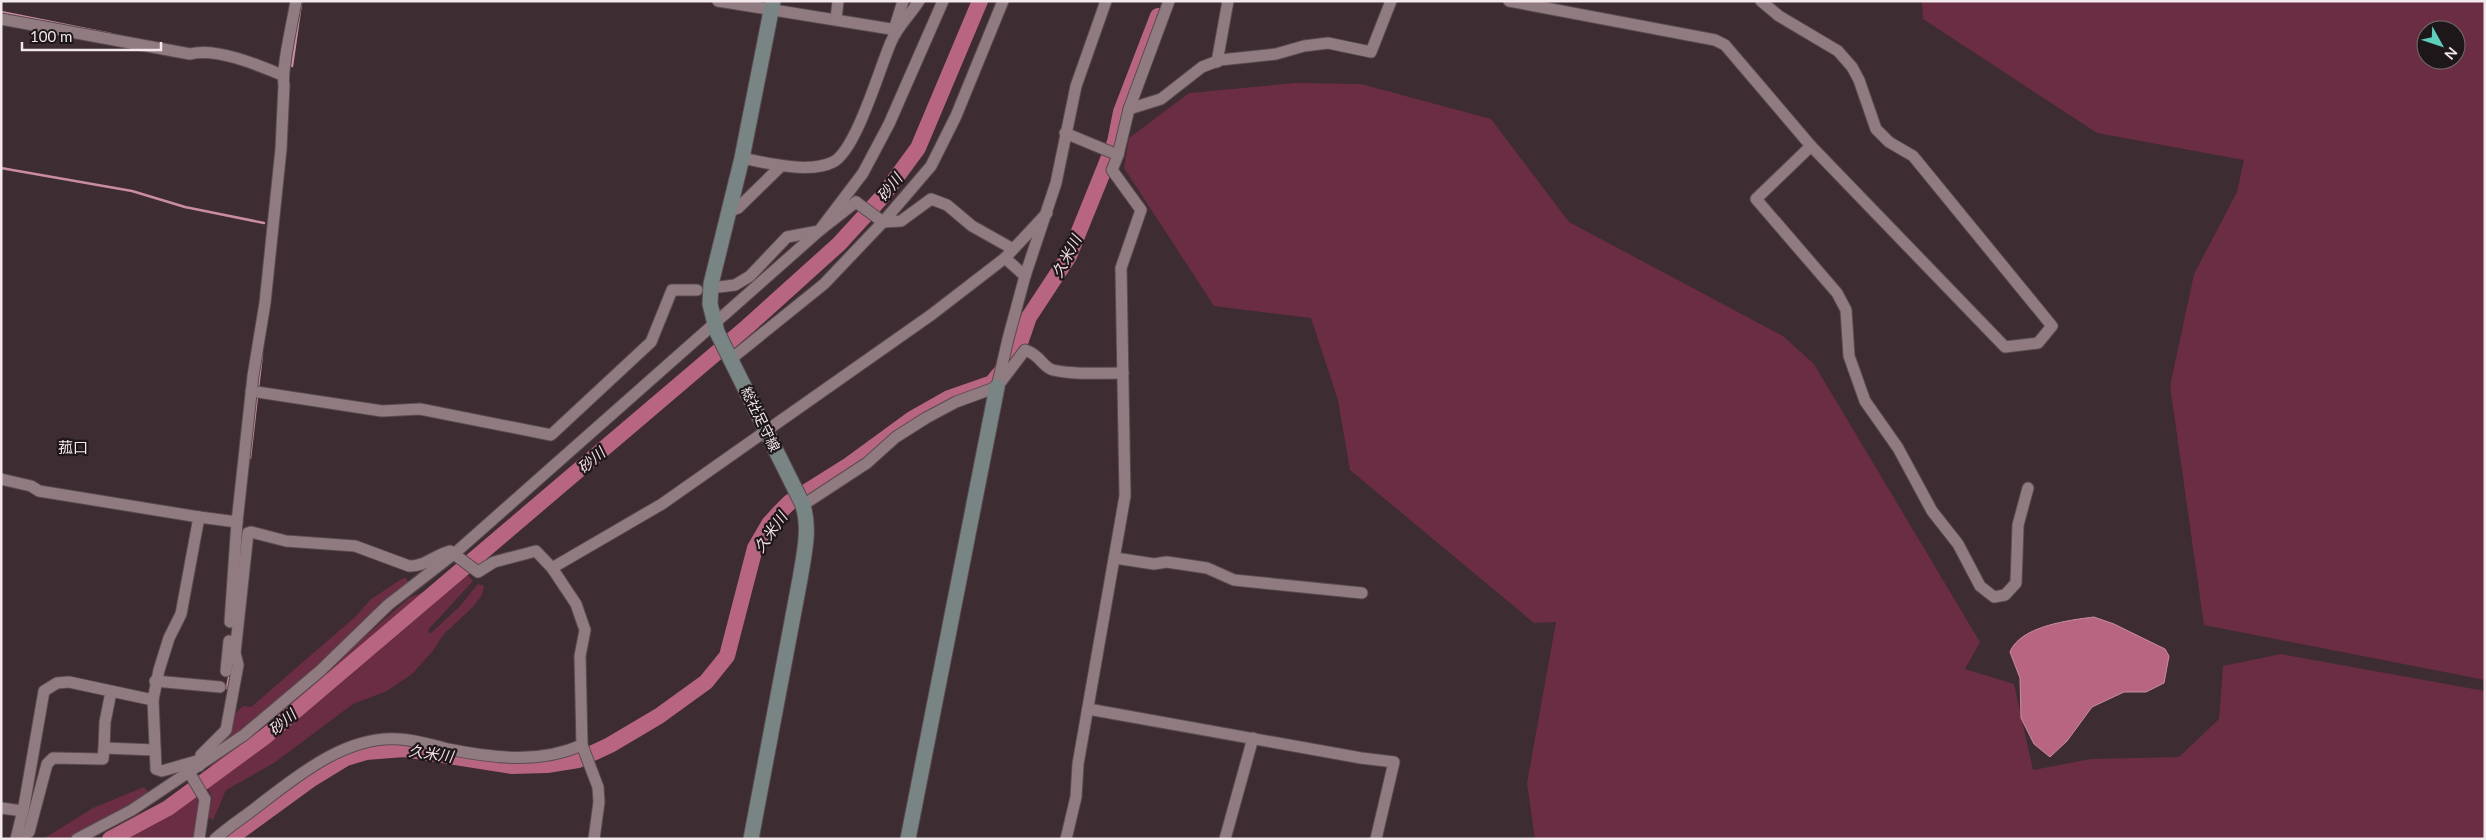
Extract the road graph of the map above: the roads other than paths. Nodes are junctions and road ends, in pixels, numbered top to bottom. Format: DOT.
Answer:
graph roads {
  1 [pos="296,1"];
  2 [pos="718,1"];
  3 [pos="838,1"];
  4 [pos="903,1"];
  5 [pos="919,1"];
  6 [pos="943,1"];
  7 [pos="1003,1"];
  8 [pos="1106,1"];
  9 [pos="1169,1"];
  10 [pos="1228,1"];
  11 [pos="1391,1"];
  12 [pos="1509,1"];
  13 [pos="1760,1"];
  14 [pos="772,6"];
  15 [pos="1,19"];
  16 [pos="836,19"];
  17 [pos="895,30"];
  18 [pos="1217,62"];
  19 [pos="282,75"];
  20 [pos="1129,109"];
  21 [pos="1065,134"];
  22 [pos="1811,146"];
  23 [pos="1113,153"];
  24 [pos="742,158"];
  25 [pos="781,166"];
  26 [pos="857,181"];
  27 [pos="856,202"];
  28 [pos="730,211"];
  29 [pos="1047,213"];
  30 [pos="883,222"];
  31 [pos="819,231"];
  32 [pos="1013,249"];
  33 [pos="1005,258"];
  34 [pos="1026,276"];
  35 [pos="719,287"];
  36 [pos="697,290"];
  37 [pos="716,328"];
  38 [pos="730,357"];
  39 [pos="1123,373"];
  40 [pos="999,382"];
  41 [pos="255,392"];
  42 [pos="766,430"];
  43 [pos="1,479"];
  44 [pos="2028,488"];
  45 [pos="801,500"];
  46 [pos="199,517"];
  47 [pos="241,530"];
  48 [pos="458,556"];
  49 [pos="1115,558"];
  50 [pos="552,568"];
  51 [pos="1362,593"];
  52 [pos="226,671"];
  53 [pos="155,681"];
  54 [pos="220,688"];
  55 [pos="112,692"];
  56 [pos="153,700"];
  57 [pos="1088,709"];
  58 [pos="1253,738"];
  59 [pos="582,747"];
  60 [pos="104,748"];
  61 [pos="155,750"];
  62 [pos="195,768"];
  63 [pos="1,808"];
  64 [pos="23,811"];
  65 [pos="16,839"];
  66 [pos="20,839"];
  67 [pos="77,839"];
  68 [pos="199,839"];
  69 [pos="216,839"];
  70 [pos="594,839"];
  71 [pos="751,839"];
  72 [pos="908,839"];
  73 [pos="1066,839"];
  74 [pos="1225,839"];
  75 [pos="1376,839"];
  1 -- 19 [label="street"];
  2 -- 14 [label="street"];
  3 -- 16 [label="street"];
  4 -- 17 [label="street"];
  5 -- 17 [label="street"];
  6 -- 26 [label="street"];
  7 -- 30 [label="street"];
  8 -- 21 [label="street"];
  9 -- 20 [label="street"];
  10 -- 18 [label="street"];
  11 -- 18 [label="street"];
  12 -- 22 [label="street"];
  13 -- 22 [label="street"];
  14 -- 16 [label="street"];
  14 -- 24 [label="main road, 総社足守線"];
  15 -- 19 [label="street"];
  16 -- 17 [label="street"];
  17 -- 25 [label="street"];
  18 -- 20 [label="street"];
  19 -- 41 [label="street"];
  20 -- 23 [label="street"];
  21 -- 23 [label="street"];
  21 -- 29 [label="street"];
  22 -- 44 [label="street"];
  23 -- 39 [label="street"];
  24 -- 25 [label="street"];
  24 -- 28 [label="main road, 総社足守線"];
  25 -- 28 [label="street"];
  26 -- 27 [label="street"];
  26 -- 31 [label="street"];
  27 -- 30 [label="street"];
  27 -- 31 [label="street"];
  28 -- 37 [label="main road, 総社足守線"];
  29 -- 32 [label="street"];
  29 -- 34 [label="street"];
  30 -- 32 [label="street"];
  30 -- 38 [label="street"];
  31 -- 35 [label="street"];
  31 -- 37 [label="street"];
  32 -- 33 [label="street"];
  33 -- 34 [label="street"];
  33 -- 42 [label="street"];
  34 -- 40 [label="street"];
  36 -- 41 [label="street"];
  37 -- 38 [label="main road, 総社足守線"];
  37 -- 48 [label="street"];
  38 -- 42 [label="main road, 総社足守線"];
  39 -- 40 [label="street"];
  39 -- 49 [label="street"];
  40 -- 45 [label="street"];
  40 -- 72 [label="main road"];
  41 -- 47 [label="street"];
  42 -- 45 [label="main road, 総社足守線"];
  42 -- 50 [label="street"];
  43 -- 46 [label="street"];
  45 -- 71 [label="main road, 総社足守線"];
  46 -- 47 [label="street"];
  46 -- 53 [label="street"];
  47 -- 48 [label="street"];
  47 -- 52 [label="street"];
  47 -- 62 [label="street"];
  48 -- 50 [label="street"];
  48 -- 62 [label="street"];
  49 -- 51 [label="street"];
  49 -- 57 [label="street"];
  50 -- 59 [label="street"];
  53 -- 54 [label="street"];
  53 -- 56 [label="street"];
  55 -- 56 [label="street"];
  55 -- 60 [label="street"];
  55 -- 64 [label="street"];
  56 -- 61 [label="street"];
  57 -- 58 [label="street"];
  57 -- 73 [label="street"];
  58 -- 74 [label="street"];
  58 -- 75 [label="street"];
  59 -- 69 [label="street"];
  59 -- 70 [label="street"];
  60 -- 61 [label="street"];
  60 -- 66 [label="street"];
  61 -- 62 [label="street"];
  62 -- 67 [label="street"];
  62 -- 68 [label="street"];
  63 -- 64 [label="street"];
  64 -- 65 [label="street"];
}
